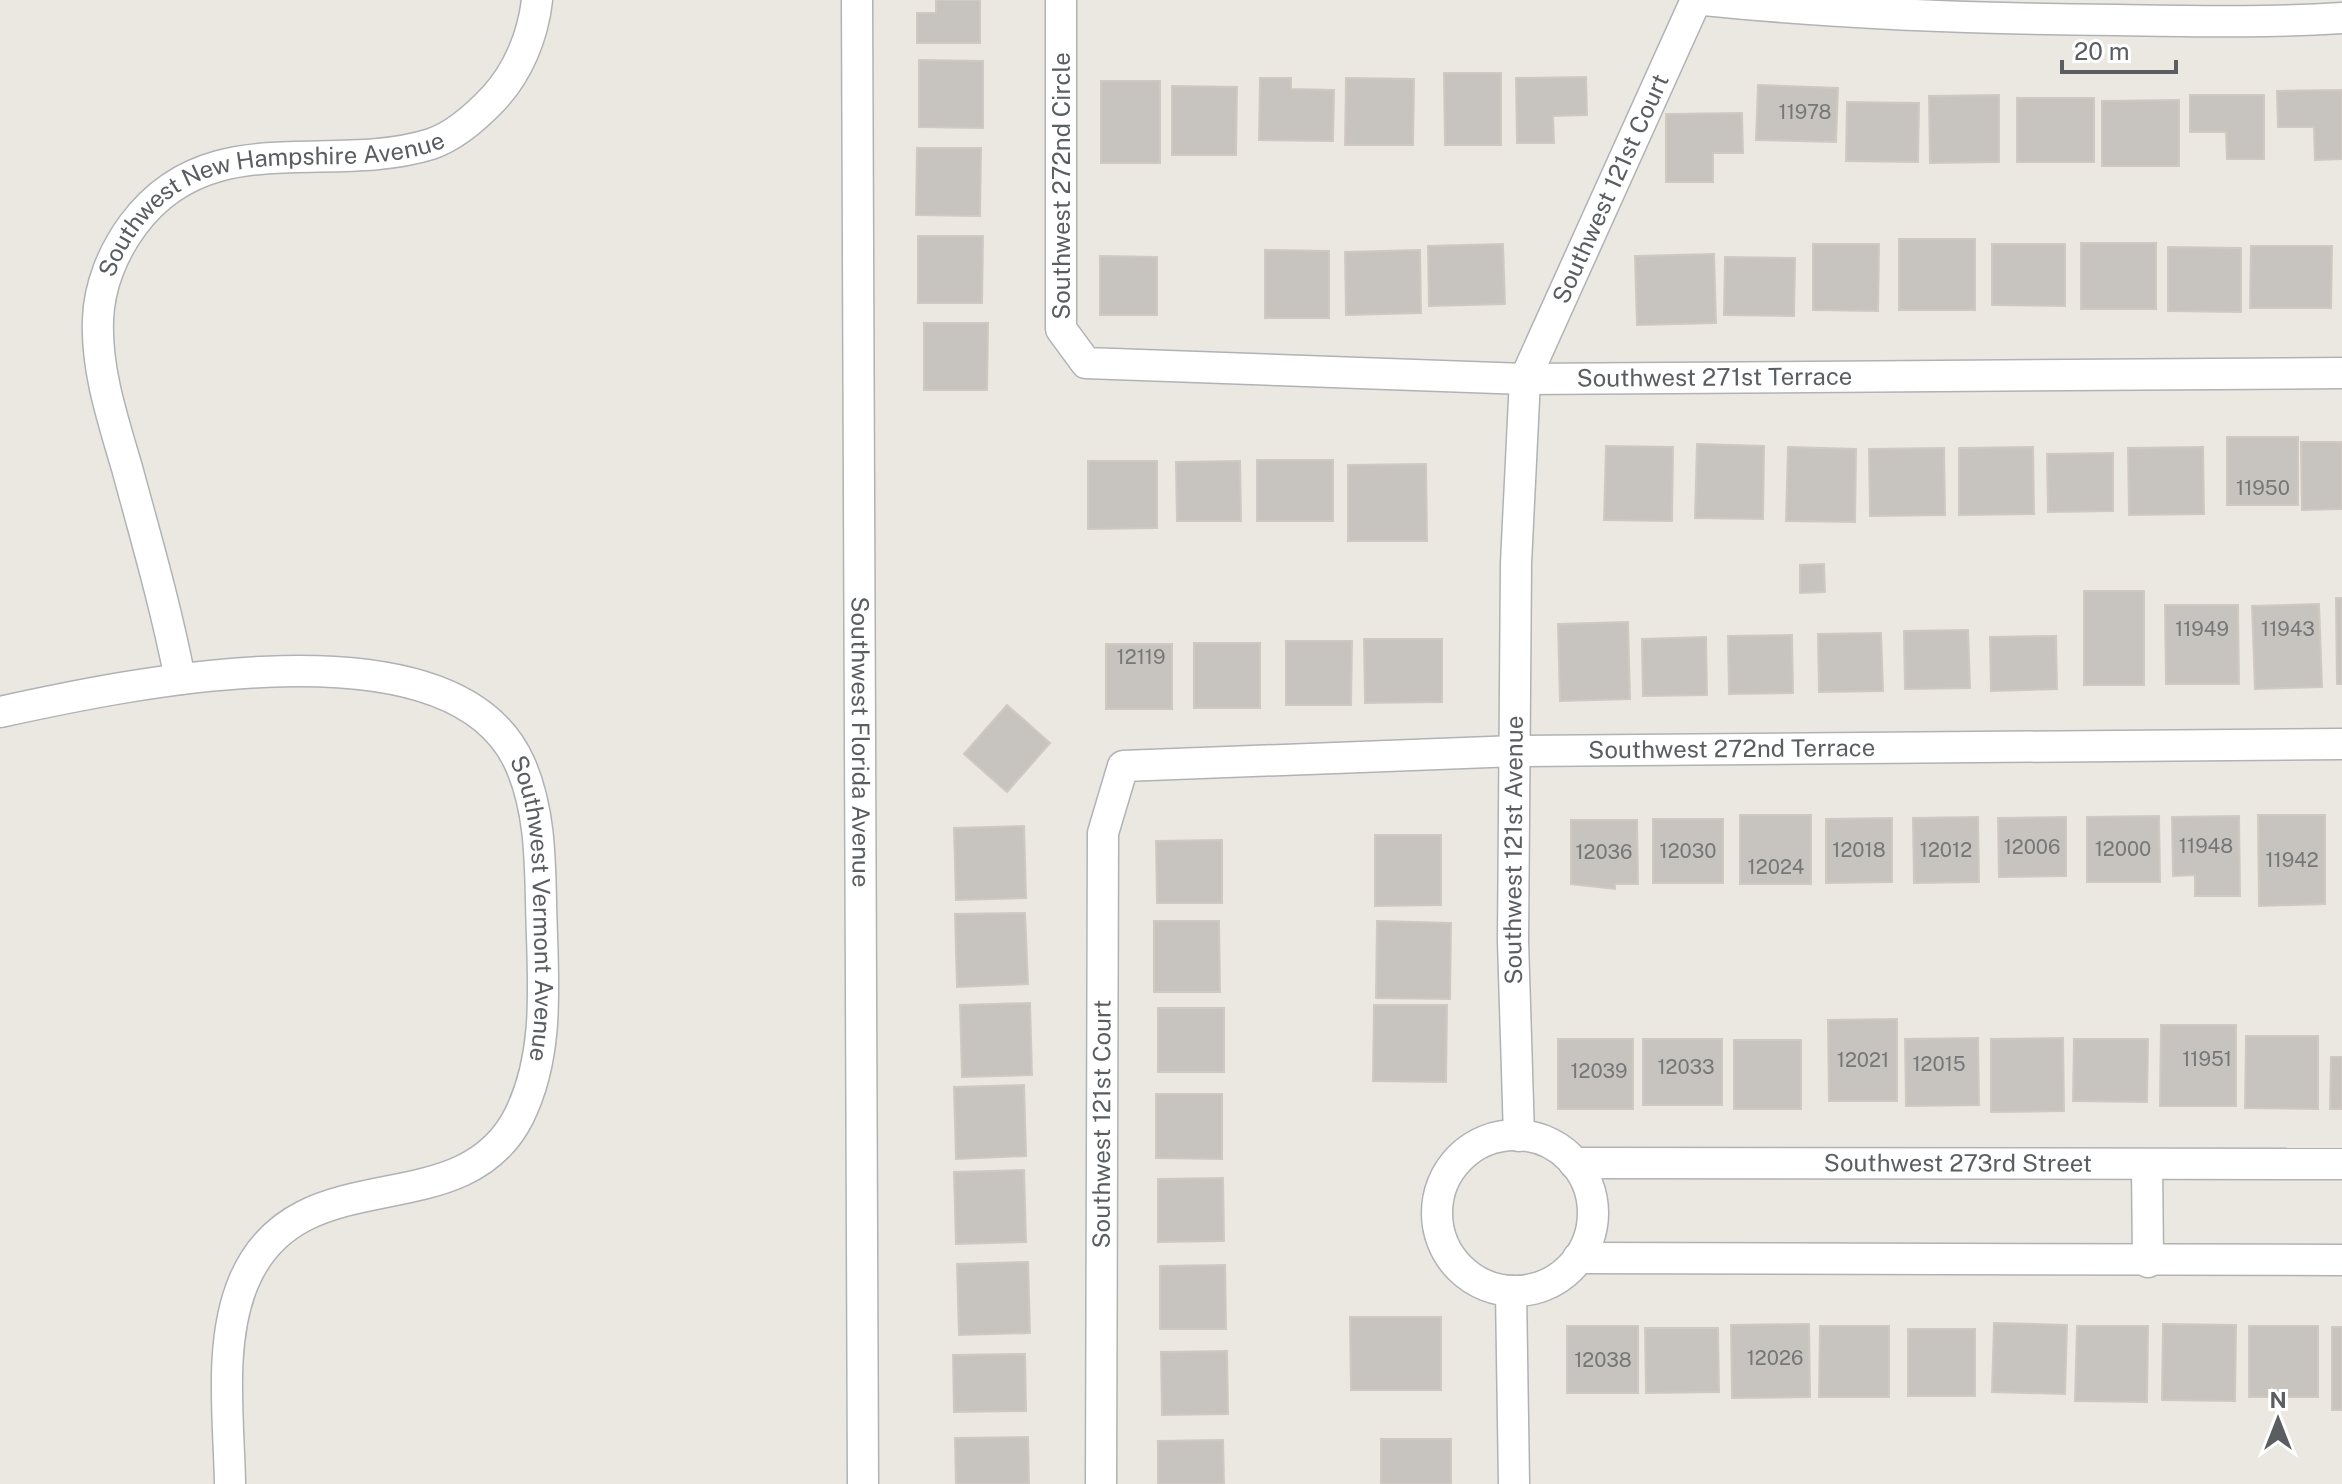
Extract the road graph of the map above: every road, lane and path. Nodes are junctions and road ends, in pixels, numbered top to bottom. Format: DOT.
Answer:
graph roads {
  1 [pos="537,0"];
  2 [pos="857,0"];
  3 [pos="1061,0"];
  4 [pos="1696,0"];
  5 [pos="1704,0"];
  6 [pos="2342,18"];
  7 [pos="1086,363"];
  8 [pos="2342,373"];
  9 [pos="1525,379"];
  10 [pos="180,679"];
  11 [pos="0,712"];
  12 [pos="2342,744"];
  13 [pos="1516,751"];
  14 [pos="1123,766"];
  15 [pos="1519,1136"];
  16 [pos="1574,1163"];
  17 [pos="2342,1164"];
  18 [pos="2147,1165"];
  19 [pos="1578,1258"];
  20 [pos="2342,1260"];
  21 [pos="2148,1262"];
  22 [pos="1511,1291"];
  23 [pos="230,1484"];
  24 [pos="863,1484"];
  25 [pos="1101,1484"];
  26 [pos="1514,1484"];
  1 -- 10 [label="street, Southwest New Hampshire Avenue"];
  2 -- 24 [label="street, Southwest Florida Avenue"];
  3 -- 7 [label="street, Southwest 272nd Circle"];
  4 -- 9 [label="street, Southwest 121st Court"];
  5 -- 6 [label="street"];
  7 -- 9 [label="street, Southwest 271st Terrace"];
  8 -- 9 [label="street, Southwest 271st Terrace"];
  9 -- 13 [label="street, Southwest 121st Avenue"];
  10 -- 11 [label="street, Southwest Vermont Avenue"];
  10 -- 23 [label="street, Southwest Vermont Avenue"];
  12 -- 13 [label="street, Southwest 272nd Terrace"];
  13 -- 14 [label="street, Southwest 272nd Terrace"];
  13 -- 15 [label="street, Southwest 121st Avenue"];
  14 -- 25 [label="street, Southwest 121st Court"];
  15 -- 16 [label="street"];
  15 -- 22 [label="street"];
  16 -- 18 [label="street, Southwest 273rd Street"];
  16 -- 19 [label="street"];
  17 -- 18 [label="street, Southwest 273rd Street"];
  18 -- 21 [label="street"];
  19 -- 21 [label="street"];
  19 -- 22 [label="street"];
  20 -- 21 [label="street"];
  22 -- 26 [label="street"];
}
